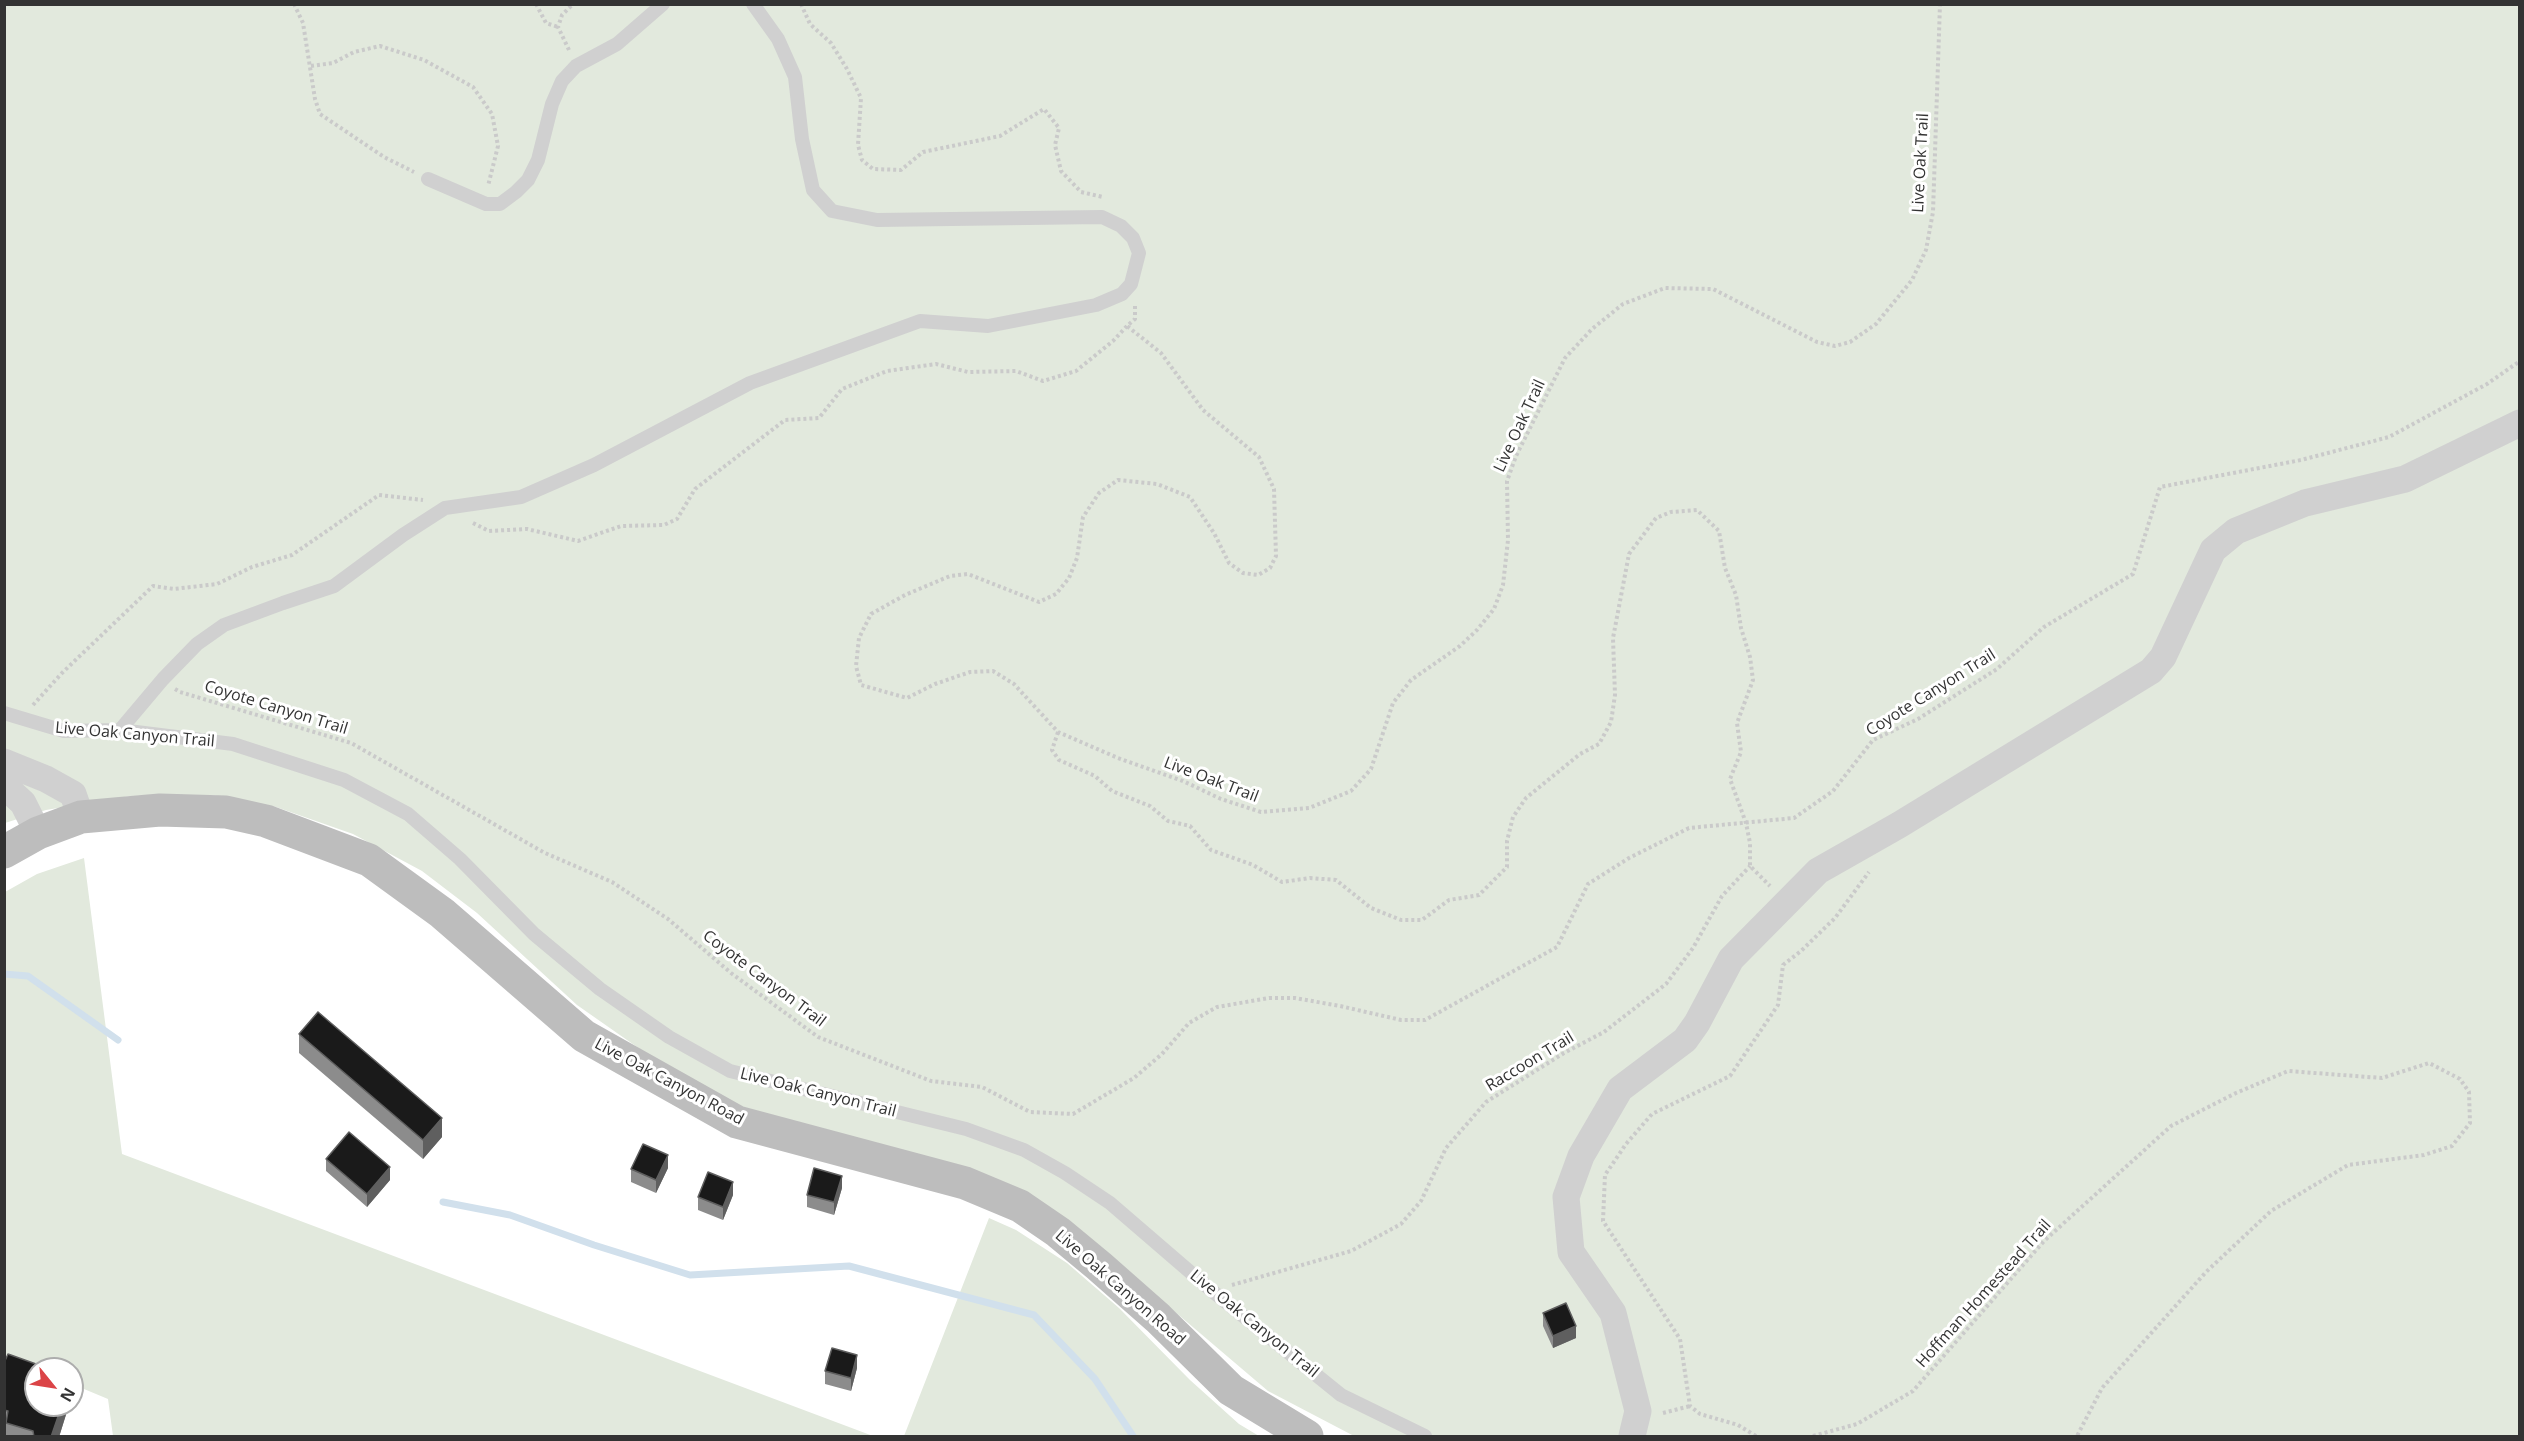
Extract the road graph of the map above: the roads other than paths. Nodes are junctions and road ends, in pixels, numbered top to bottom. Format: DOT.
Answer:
graph roads {
  1 [pos="663,4"];
  2 [pos="753,4"];
  3 [pos="428,179"];
  4 [pos="2520,423"];
  5 [pos="4,713"];
  6 [pos="120,730"];
  7 [pos="4,762"];
  8 [pos="4,791"];
  9 [pos="81,817"];
  10 [pos="19,844"];
  11 [pos="1307,1437"];
  12 [pos="1425,1437"];
  13 [pos="1632,1437"];
  1 -- 3 [label="lane"];
  2 -- 6 [label="lane"];
  4 -- 13 [label="street"];
  5 -- 6 [label="lane, Live Oak Canyon Trail"];
  6 -- 12 [label="lane, Live Oak Canyon Trail"];
  7 -- 9 [label="street"];
  8 -- 10 [label="street"];
  9 -- 10 [label="main road, Live Oak Canyon Road"];
  9 -- 11 [label="main road, Live Oak Canyon Road"];
}
